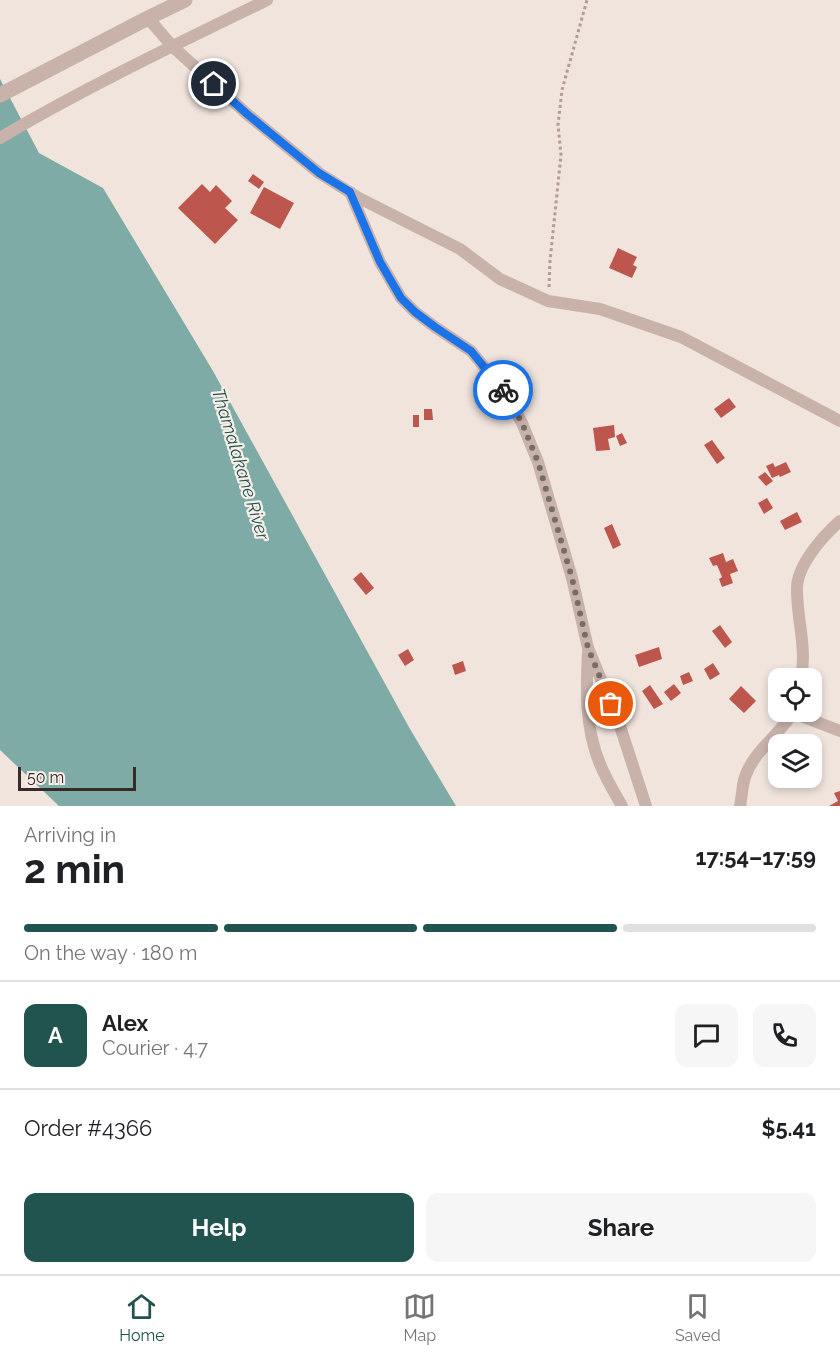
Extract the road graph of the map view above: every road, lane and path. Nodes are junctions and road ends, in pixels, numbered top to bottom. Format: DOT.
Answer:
graph roads {
  1 [pos="185,0"];
  2 [pos="267,0"];
  3 [pos="587,0"];
  4 [pos="148,18"];
  5 [pos="172,46"];
  6 [pos="6,92"];
  7 [pos="0,138"];
  8 [pos="350,192"];
  9 [pos="548,301"];
  10 [pos="840,421"];
  11 [pos="840,521"];
  12 [pos="588,648"];
  13 [pos="802,668"];
  14 [pos="786,722"];
  15 [pos="819,722"];
  16 [pos="840,730"];
  17 [pos="622,806"];
  18 [pos="646,806"];
  19 [pos="740,806"];
  1 -- 4 [label="street"];
  2 -- 5 [label="street"];
  3 -- 9 [label="path"];
  4 -- 5 [label="street"];
  4 -- 6 [label="street"];
  5 -- 7 [label="street"];
  5 -- 8 [label="street"];
  8 -- 9 [label="street"];
  8 -- 12 [label="street"];
  9 -- 10 [label="street"];
  11 -- 13 [label="street"];
  12 -- 17 [label="street"];
  12 -- 18 [label="street"];
  14 -- 19 [label="street"];
  15 -- 16 [label="street"];
}
